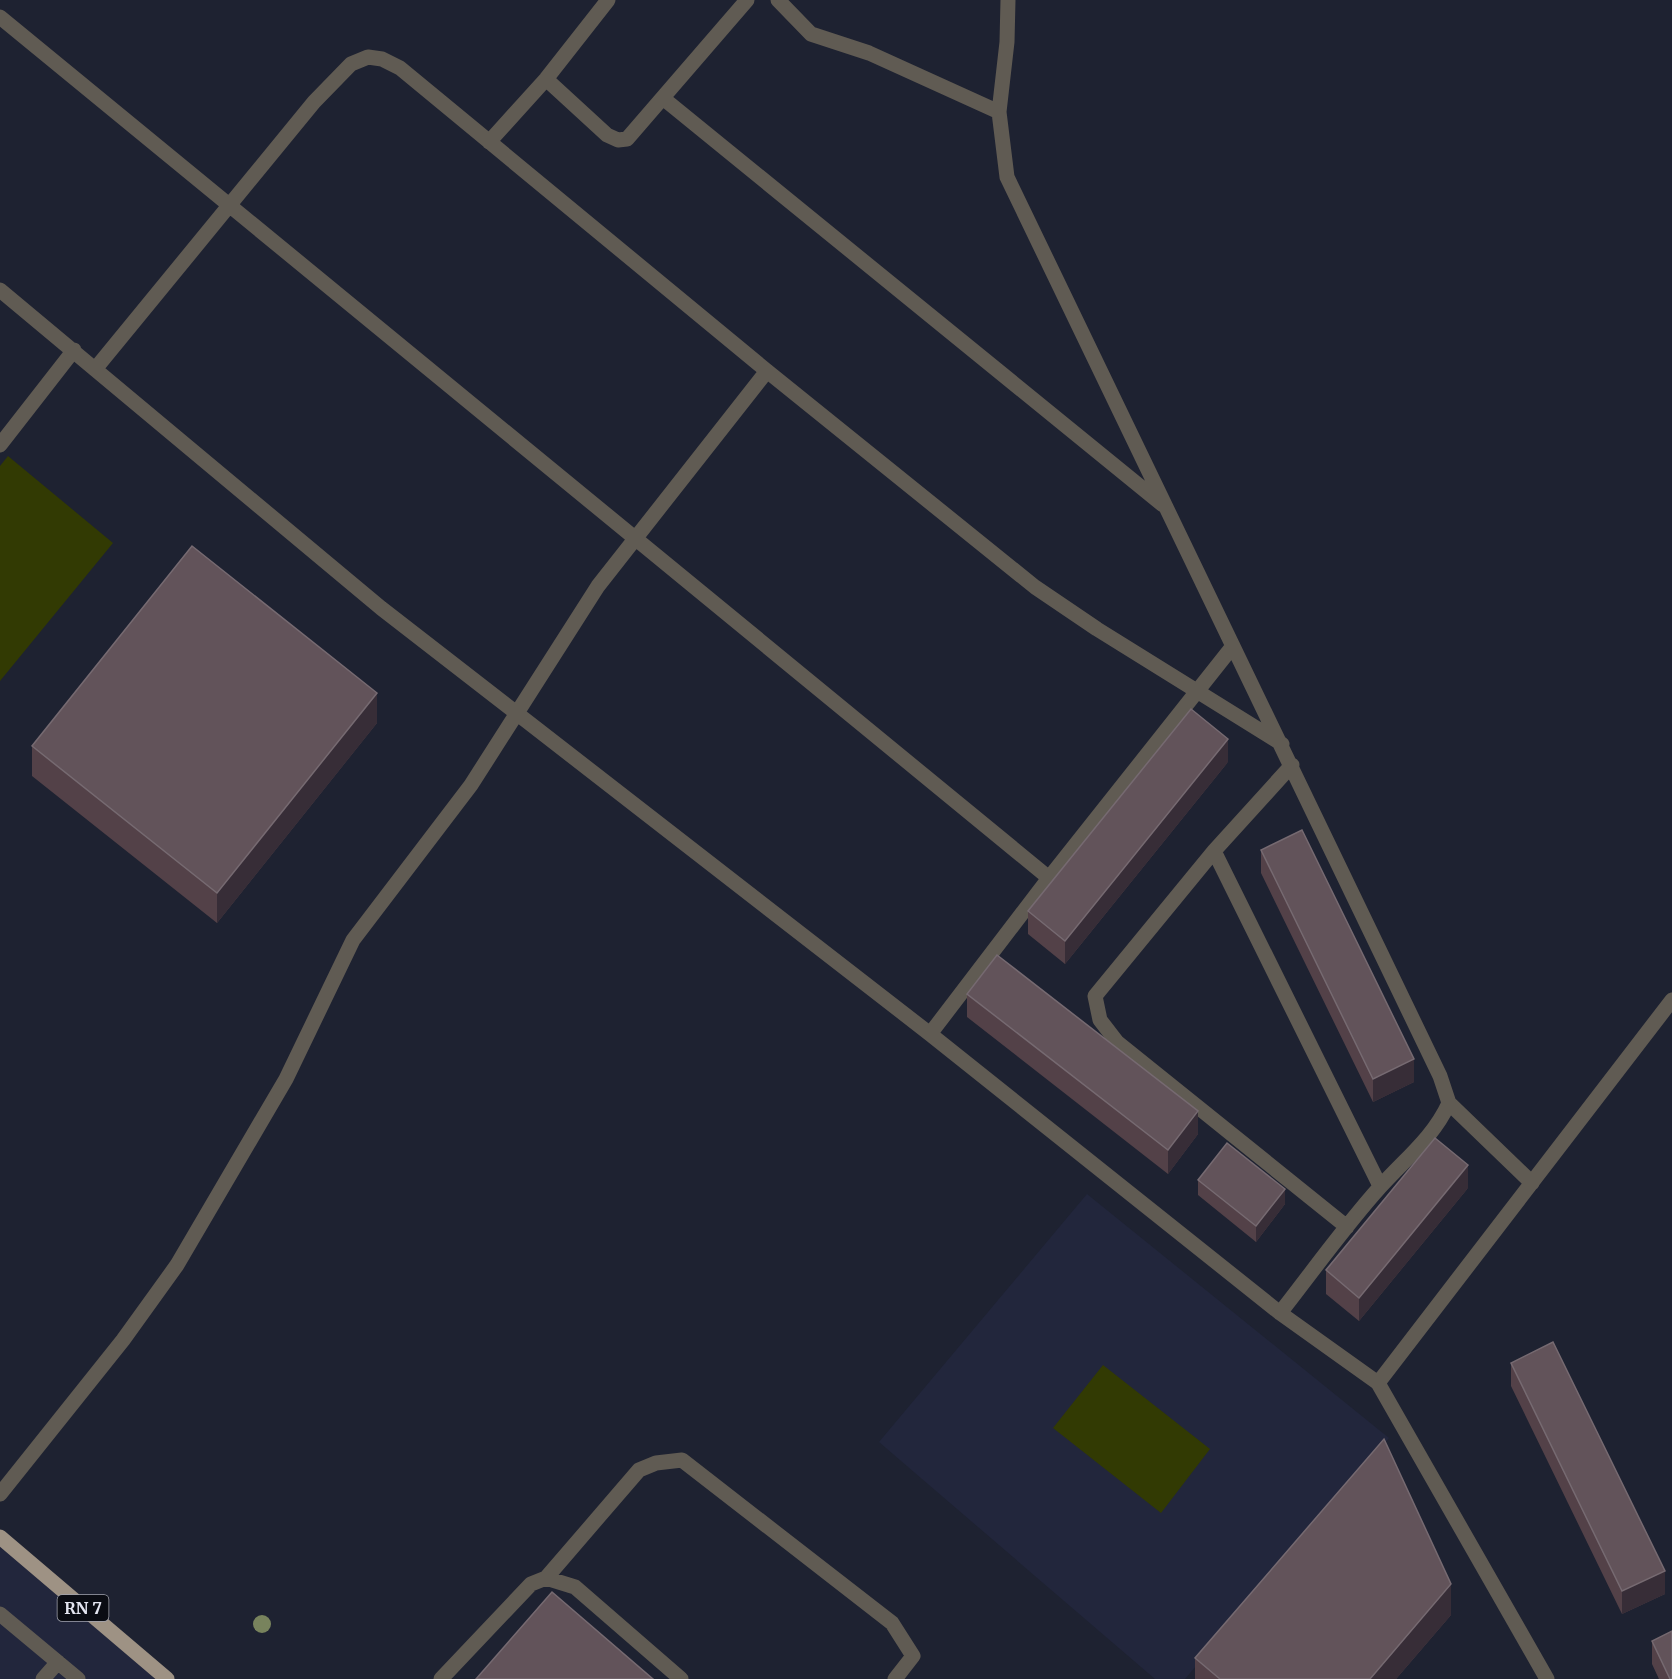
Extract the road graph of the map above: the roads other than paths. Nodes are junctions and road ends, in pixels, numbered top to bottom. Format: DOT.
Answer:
graph roads {
  1 [pos="608,0"];
  2 [pos="747,0"];
  3 [pos="778,0"];
  4 [pos="1008,0"];
  5 [pos="0,17"];
  6 [pos="546,79"];
  7 [pos="664,99"];
  8 [pos="999,112"];
  9 [pos="489,142"];
  10 [pos="228,205"];
  11 [pos="0,291"];
  12 [pos="74,350"];
  13 [pos="96,368"];
  14 [pos="767,371"];
  15 [pos="0,445"];
  16 [pos="1168,509"];
  17 [pos="637,538"];
  18 [pos="1233,646"];
  19 [pos="1198,692"];
  20 [pos="518,713"];
  21 [pos="1282,744"];
  22 [pos="1292,765"];
  23 [pos="1214,851"];
  24 [pos="1049,878"];
  25 [pos="1672,1000"];
  26 [pos="930,1034"];
  27 [pos="1449,1103"];
  28 [pos="1532,1183"];
  29 [pos="1380,1186"];
  30 [pos="1347,1227"];
  31 [pos="1280,1313"];
  32 [pos="1378,1383"];
  33 [pos="0,1494"];
  34 [pos="0,1537"];
  35 [pos="546,1578"];
  36 [pos="0,1614"];
  37 [pos="58,1662"];
  38 [pos="43,1679"];
  39 [pos="78,1679"];
  40 [pos="167,1679"];
  41 [pos="441,1679"];
  42 [pos="681,1679"];
  43 [pos="895,1679"];
  44 [pos="1547,1679"];
  1 -- 6 [label="street"];
  2 -- 7 [label="street"];
  3 -- 8 [label="street"];
  4 -- 8 [label="street"];
  5 -- 10 [label="street"];
  6 -- 7 [label="street"];
  6 -- 9 [label="street"];
  7 -- 16 [label="street"];
  8 -- 16 [label="street"];
  9 -- 10 [label="street"];
  9 -- 14 [label="street"];
  10 -- 13 [label="street"];
  10 -- 17 [label="street"];
  11 -- 12 [label="street"];
  12 -- 13 [label="street"];
  12 -- 15 [label="street"];
  13 -- 20 [label="street"];
  14 -- 17 [label="street"];
  14 -- 19 [label="street"];
  16 -- 18 [label="street"];
  17 -- 20 [label="street"];
  17 -- 24 [label="street"];
  18 -- 19 [label="street"];
  18 -- 21 [label="street"];
  19 -- 21 [label="street"];
  19 -- 24 [label="street"];
  20 -- 26 [label="street"];
  20 -- 33 [label="street"];
  21 -- 22 [label="street"];
  22 -- 23 [label="street"];
  22 -- 27 [label="street"];
  23 -- 29 [label="street"];
  23 -- 30 [label="street"];
  24 -- 26 [label="street"];
  25 -- 28 [label="street"];
  26 -- 31 [label="street"];
  27 -- 28 [label="street"];
  27 -- 29 [label="street"];
  28 -- 32 [label="street"];
  29 -- 30 [label="street"];
  30 -- 31 [label="street"];
  31 -- 32 [label="street"];
  32 -- 44 [label="street"];
  34 -- 40 [label="main road, RN 7"];
  35 -- 41 [label="street"];
  35 -- 42 [label="street"];
  35 -- 43 [label="street"];
  36 -- 37 [label="street"];
  37 -- 38 [label="street"];
  37 -- 39 [label="street"];
}
